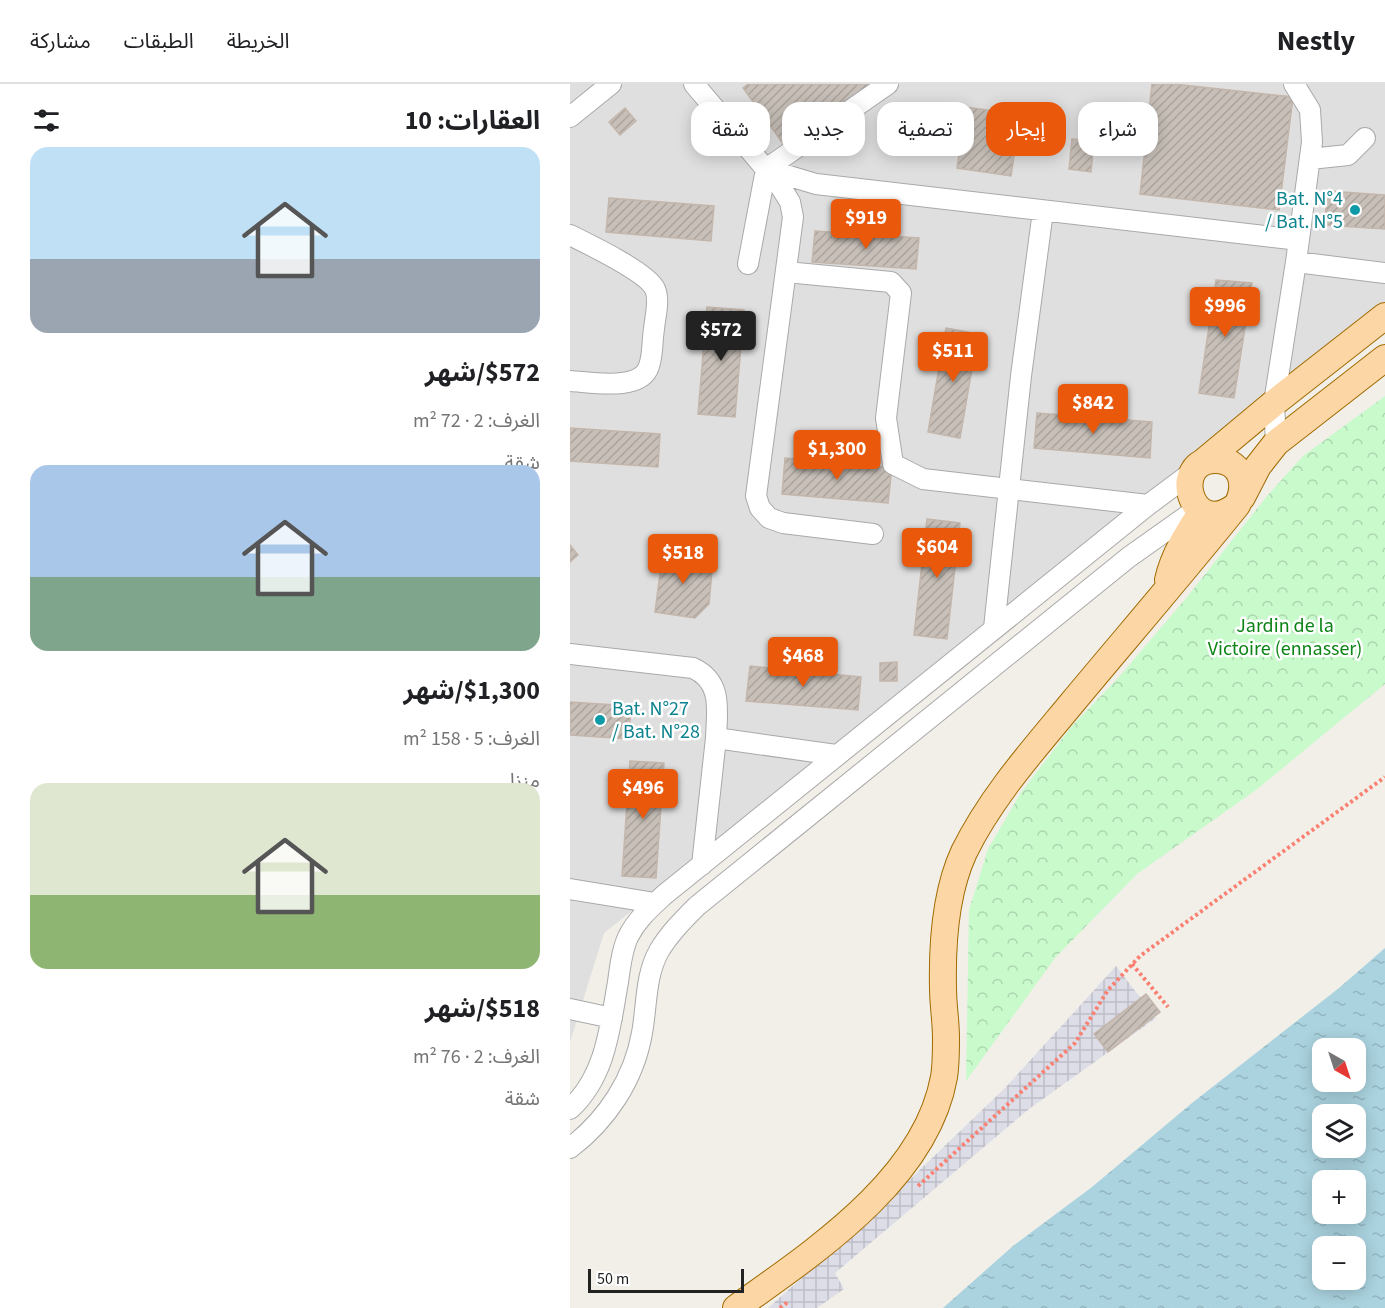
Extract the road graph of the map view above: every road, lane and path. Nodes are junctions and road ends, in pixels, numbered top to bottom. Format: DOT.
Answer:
graph roads {
  1 [pos="610,84"];
  2 [pos="694,84"];
  3 [pos="888,84"];
  4 [pos="1294,84"];
  5 [pos="570,117"];
  6 [pos="1365,138"];
  7 [pos="1310,159"];
  8 [pos="766,169"];
  9 [pos="1043,211"];
  10 [pos="570,235"];
  11 [pos="1299,240"];
  12 [pos="1296,262"];
  13 [pos="748,264"];
  14 [pos="786,272"];
  15 [pos="1385,273"];
  16 [pos="1385,316"];
  17 [pos="1385,358"];
  18 [pos="570,381"];
  19 [pos="1274,403"];
  20 [pos="1276,443"];
  21 [pos="1199,466"];
  22 [pos="1010,489"];
  23 [pos="1240,501"];
  24 [pos="1148,505"];
  25 [pos="1200,510"];
  26 [pos="873,534"];
  27 [pos="1165,594"];
  28 [pos="994,628"];
  29 [pos="570,654"];
  30 [pos="716,738"];
  31 [pos="836,755"];
  32 [pos="1385,777"];
  33 [pos="775,805"];
  34 [pos="793,828"];
  35 [pos="702,865"];
  36 [pos="570,889"];
  37 [pos="655,903"];
  38 [pos="1132,964"];
  39 [pos="1168,1007"];
  40 [pos="570,1009"];
  41 [pos="612,1018"];
  42 [pos="570,1109"];
  43 [pos="570,1148"];
  44 [pos="912,1191"];
  45 [pos="796,1294"];
  46 [pos="736,1308"];
  47 [pos="780,1308"];
  1 -- 5 [label="street"];
  2 -- 8 [label="street"];
  3 -- 8 [label="street"];
  4 -- 7 [label="street"];
  6 -- 7 [label="street"];
  7 -- 11 [label="street"];
  8 -- 9 [label="street"];
  8 -- 13 [label="street"];
  8 -- 14 [label="street"];
  9 -- 11 [label="street"];
  9 -- 22 [label="street"];
  10 -- 18 [label="street"];
  11 -- 12 [label="street"];
  12 -- 15 [label="street"];
  12 -- 19 [label="street"];
  14 -- 22 [label="street"];
  14 -- 26 [label="street"];
  16 -- 19 [label="main road"];
  17 -- 20 [label="main road"];
  19 -- 20 [label="street"];
  19 -- 21 [label="main road"];
  20 -- 23 [label="main road"];
  21 -- 23 [label="main road"];
  21 -- 24 [label="street"];
  21 -- 25 [label="main road"];
  22 -- 24 [label="street"];
  22 -- 28 [label="street"];
  23 -- 25 [label="main road"];
  23 -- 27 [label="main road"];
  24 -- 28 [label="street"];
  25 -- 27 [label="main road"];
  25 -- 34 [label="street"];
  27 -- 46 [label="main road"];
  28 -- 31 [label="street"];
  29 -- 30 [label="street"];
  30 -- 31 [label="street"];
  30 -- 35 [label="street"];
  31 -- 33 [label="street"];
  32 -- 38 [label="path"];
  33 -- 34 [label="street"];
  33 -- 35 [label="street"];
  34 -- 43 [label="street"];
  35 -- 37 [label="street"];
  36 -- 37 [label="street"];
  37 -- 41 [label="street"];
  38 -- 39 [label="path"];
  38 -- 44 [label="path"];
  40 -- 41 [label="street"];
  41 -- 42 [label="street"];
  45 -- 47 [label="path"];
}
